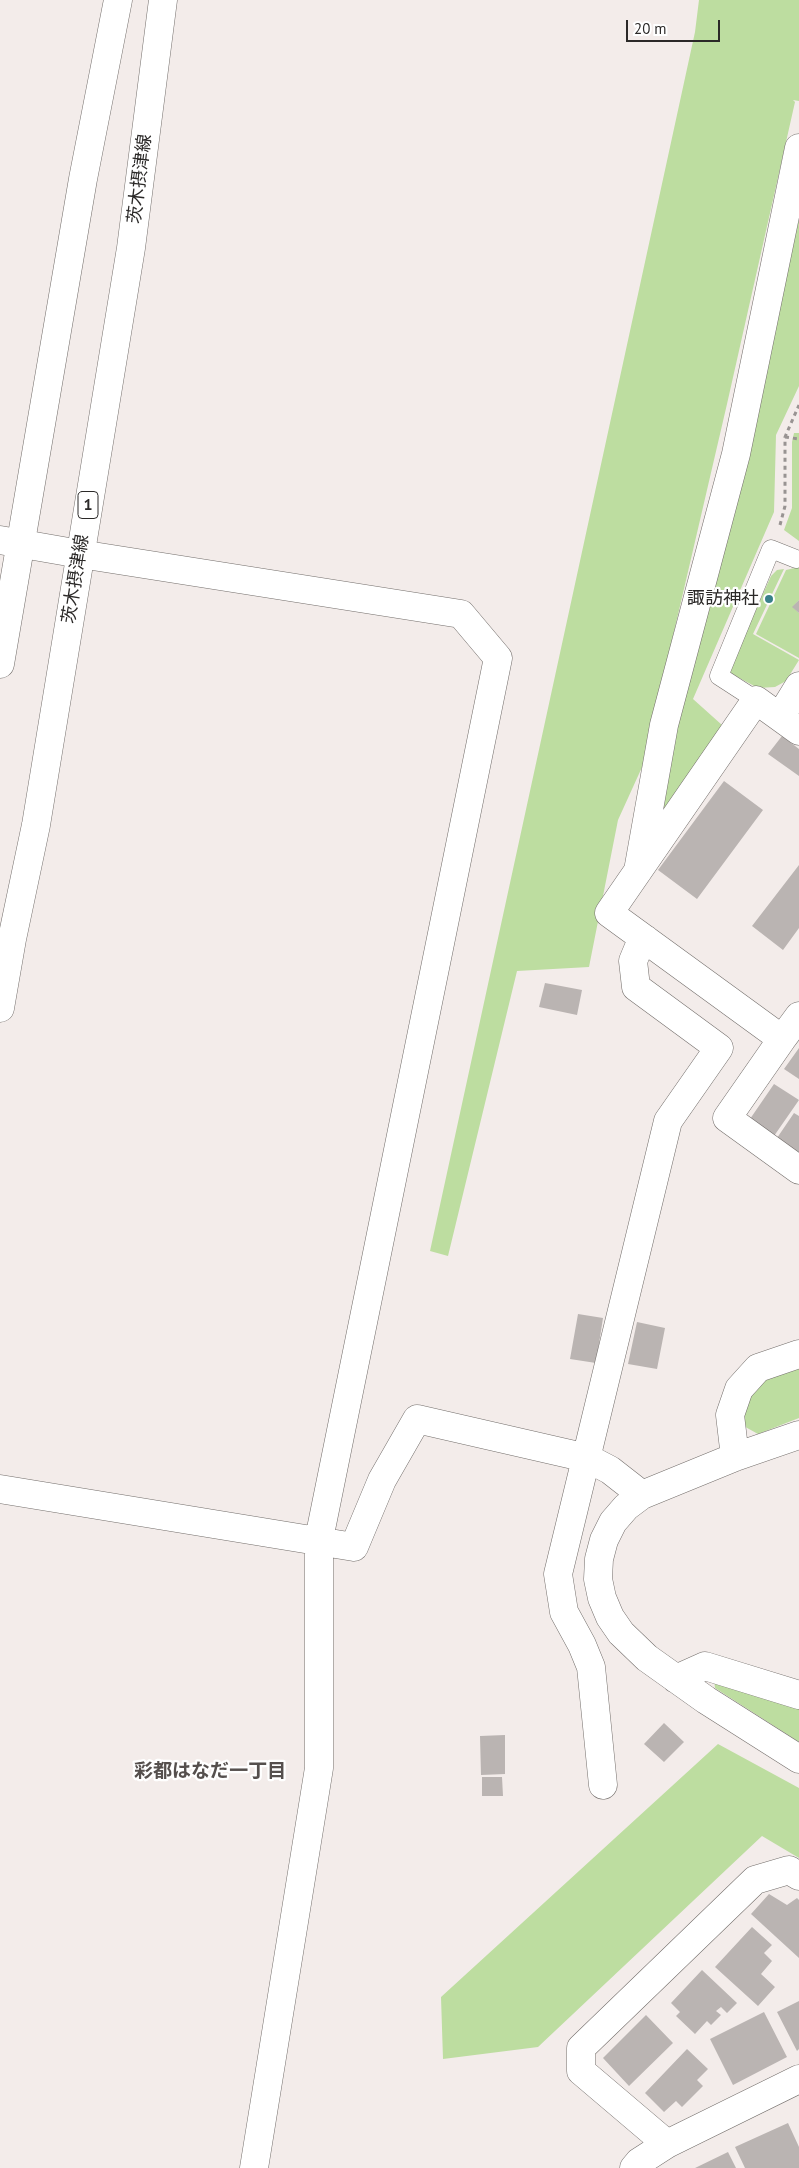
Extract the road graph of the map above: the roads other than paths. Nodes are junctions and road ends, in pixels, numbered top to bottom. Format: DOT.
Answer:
graph roads {
  1 [pos="118,0"];
  2 [pos="163,0"];
  3 [pos="793,141"];
  4 [pos="10,541"];
  5 [pos="80,554"];
  6 [pos="796,559"];
  7 [pos="0,664"];
  8 [pos="799,686"];
  9 [pos="756,700"];
  10 [pos="790,724"];
  11 [pos="638,871"];
  12 [pos="646,939"];
  13 [pos="0,1008"];
  14 [pos="799,1016"];
  15 [pos="782,1039"];
  16 [pos="799,1170"];
  17 [pos="799,1354"];
  18 [pos="799,1436"];
  19 [pos="735,1457"];
  20 [pos="587,1458"];
  21 [pos="0,1489"];
  22 [pos="642,1495"];
  23 [pos="318,1540"];
  24 [pos="676,1679"];
  25 [pos="799,1694"];
  26 [pos="799,1759"];
  27 [pos="603,1785"];
  28 [pos="799,1876"];
  29 [pos="799,2079"];
  30 [pos="667,2144"];
  31 [pos="254,2168"];
  32 [pos="634,2168"];
  1 -- 4 [label="street"];
  2 -- 5 [label="street, 茨木摂津線 / 1"];
  3 -- 11 [label="street"];
  4 -- 5 [label="street"];
  4 -- 7 [label="street"];
  5 -- 13 [label="street, 茨木摂津線 / 1"];
  5 -- 23 [label="street"];
  6 -- 9 [label="lane"];
  8 -- 10 [label="street"];
  9 -- 10 [label="street"];
  9 -- 11 [label="street"];
  11 -- 12 [label="street"];
  12 -- 15 [label="street"];
  12 -- 20 [label="street"];
  14 -- 15 [label="street"];
  15 -- 16 [label="street"];
  17 -- 19 [label="street"];
  18 -- 19 [label="street"];
  19 -- 22 [label="street"];
  20 -- 22 [label="street"];
  20 -- 23 [label="street"];
  20 -- 27 [label="street"];
  21 -- 23 [label="street"];
  22 -- 24 [label="street"];
  23 -- 31 [label="street"];
  24 -- 25 [label="street"];
  24 -- 26 [label="street"];
  28 -- 30 [label="street"];
  29 -- 30 [label="street"];
  30 -- 32 [label="street"];
}
